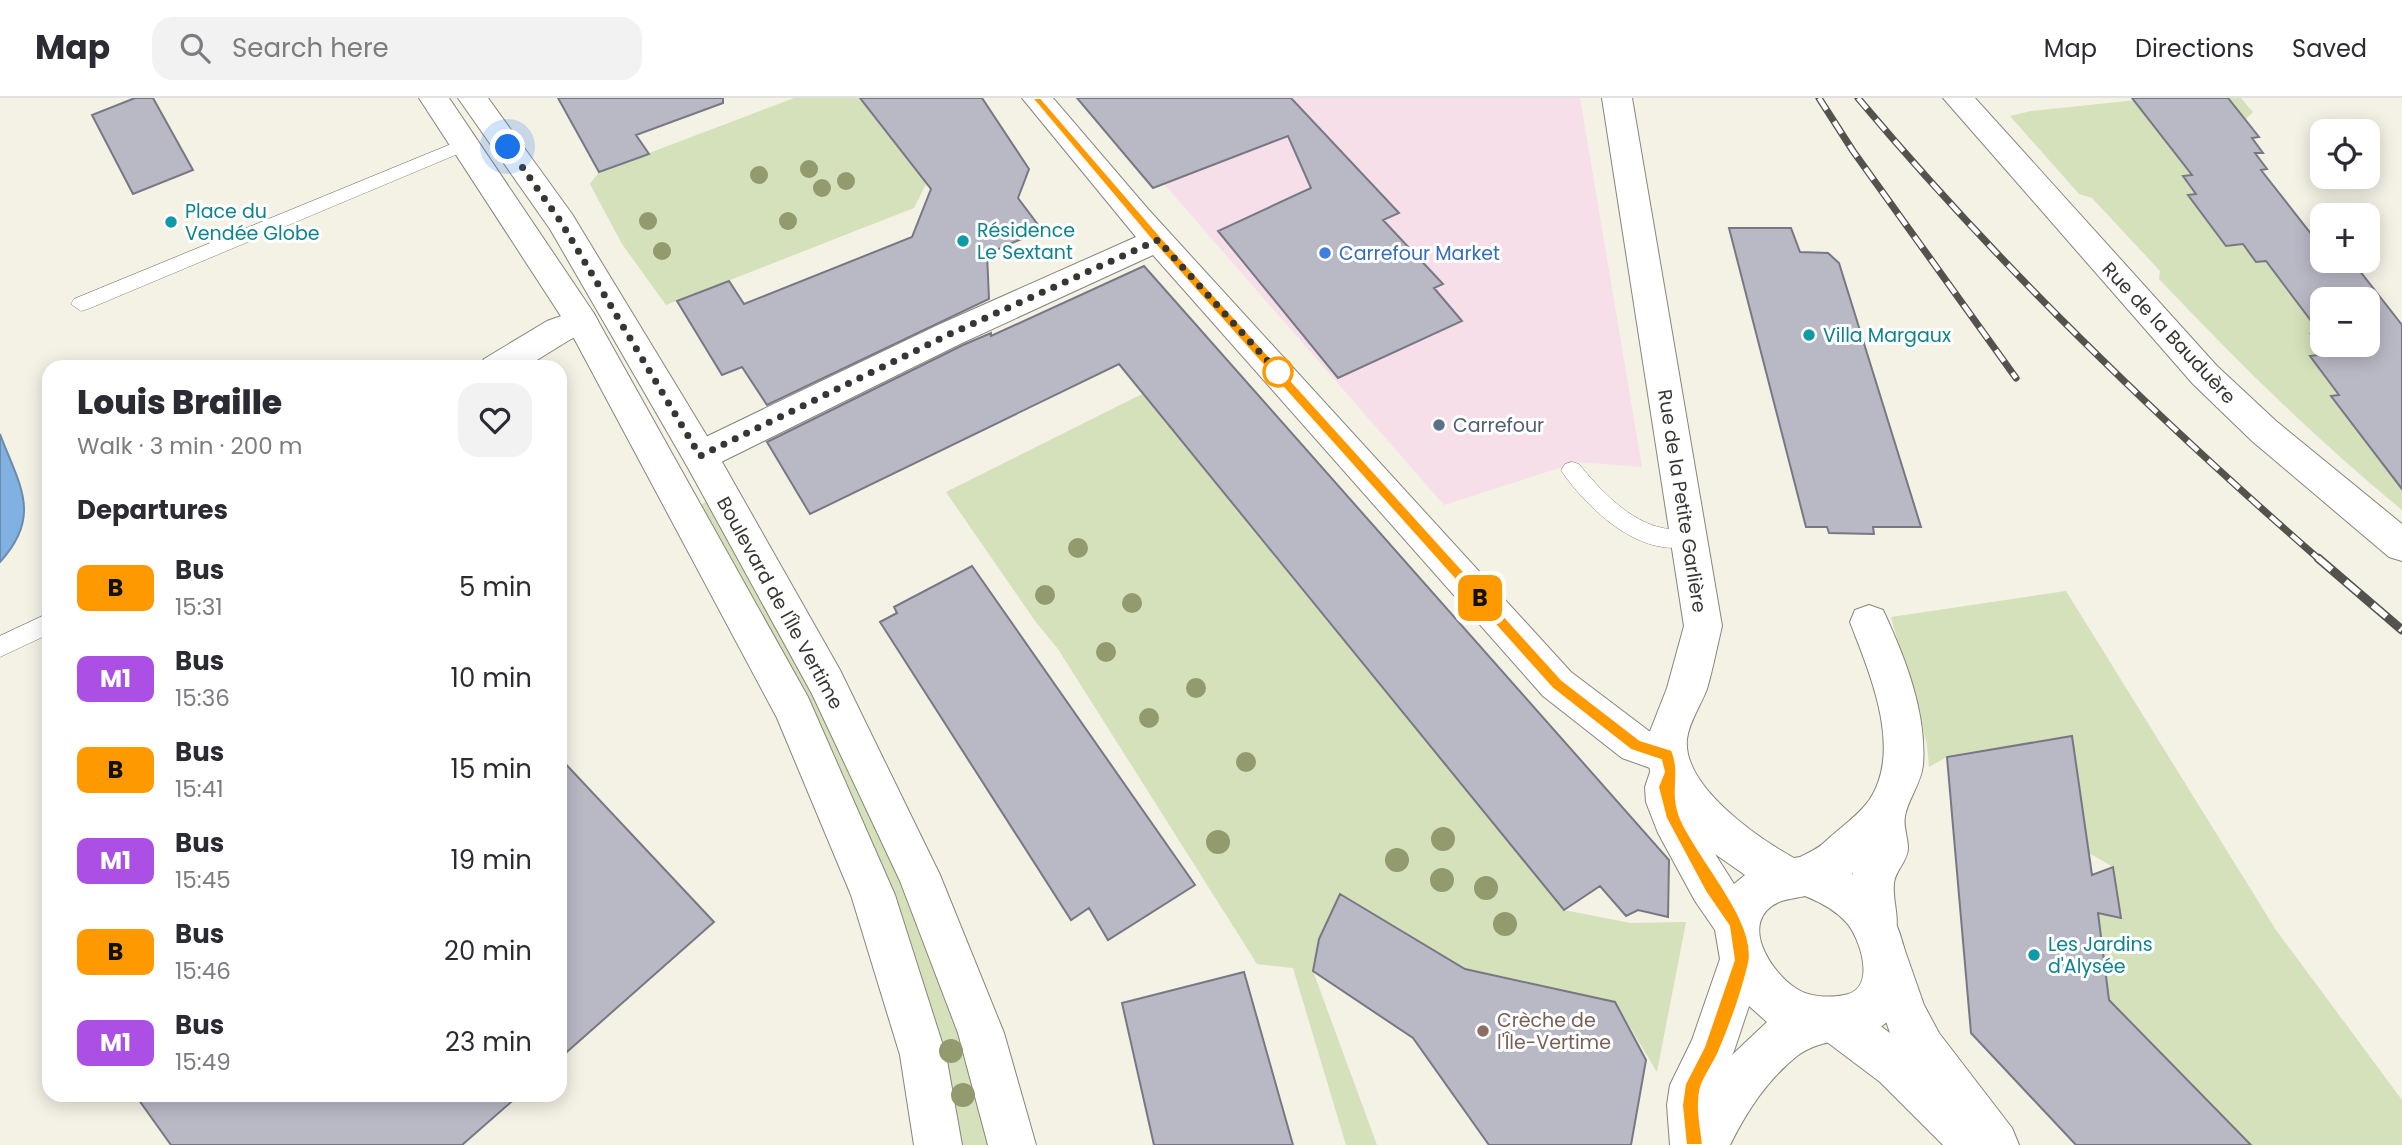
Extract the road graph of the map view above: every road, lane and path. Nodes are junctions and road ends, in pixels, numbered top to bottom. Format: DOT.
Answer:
graph roads {
  1 [pos="433,98"];
  2 [pos="474,98"];
  3 [pos="1037,98"];
  4 [pos="1617,98"];
  5 [pos="1958,98"];
  6 [pos="466,144"];
  7 [pos="1158,240"];
  8 [pos="81,304"];
  9 [pos="581,321"];
  10 [pos="508,360"];
  11 [pos="700,456"];
  12 [pos="1572,470"];
  13 [pos="1688,538"];
  14 [pos="2402,546"];
  15 [pos="1868,622"];
  16 [pos="42,626"];
  17 [pos="0,647"];
  18 [pos="1669,763"];
  19 [pos="1884,814"];
  20 [pos="1796,876"];
  21 [pos="1739,942"];
  22 [pos="1882,944"];
  23 [pos="1827,1020"];
  24 [pos="938,1145"];
  25 [pos="1012,1145"];
  26 [pos="1694,1145"];
  27 [pos="1706,1145"];
  28 [pos="1979,1145"];
  29 [pos="1995,1145"];
  1 -- 6 [label="street, Boulevard de l'Île Vertime"];
  2 -- 11 [label="street, Boulevard de l'Île Vertime"];
  3 -- 7 [label="street"];
  4 -- 13 [label="street, Rue de la Petite Garlière"];
  5 -- 14 [label="street, Rue de la Bauduère"];
  6 -- 8 [label="lane"];
  6 -- 9 [label="street, Boulevard de l'Île Vertime"];
  7 -- 11 [label="street"];
  7 -- 18 [label="street"];
  9 -- 10 [label="street"];
  9 -- 24 [label="street, Boulevard de l'Île Vertime"];
  11 -- 25 [label="street, Boulevard de l'Île Vertime"];
  12 -- 13 [label="lane"];
  13 -- 18 [label="street, Rue de la Petite Garlière"];
  15 -- 19 [label="street"];
  16 -- 17 [label="lane"];
  18 -- 20 [label="street"];
  18 -- 21 [label="street, Rue de la Petite Garlière"];
  19 -- 20 [label="street"];
  19 -- 22 [label="street"];
  20 -- 21 [label="street"];
  20 -- 22 [label="street"];
  21 -- 23 [label="street"];
  21 -- 26 [label="street"];
  22 -- 23 [label="street"];
  22 -- 29 [label="street"];
  23 -- 27 [label="street"];
  23 -- 28 [label="street"];
}
